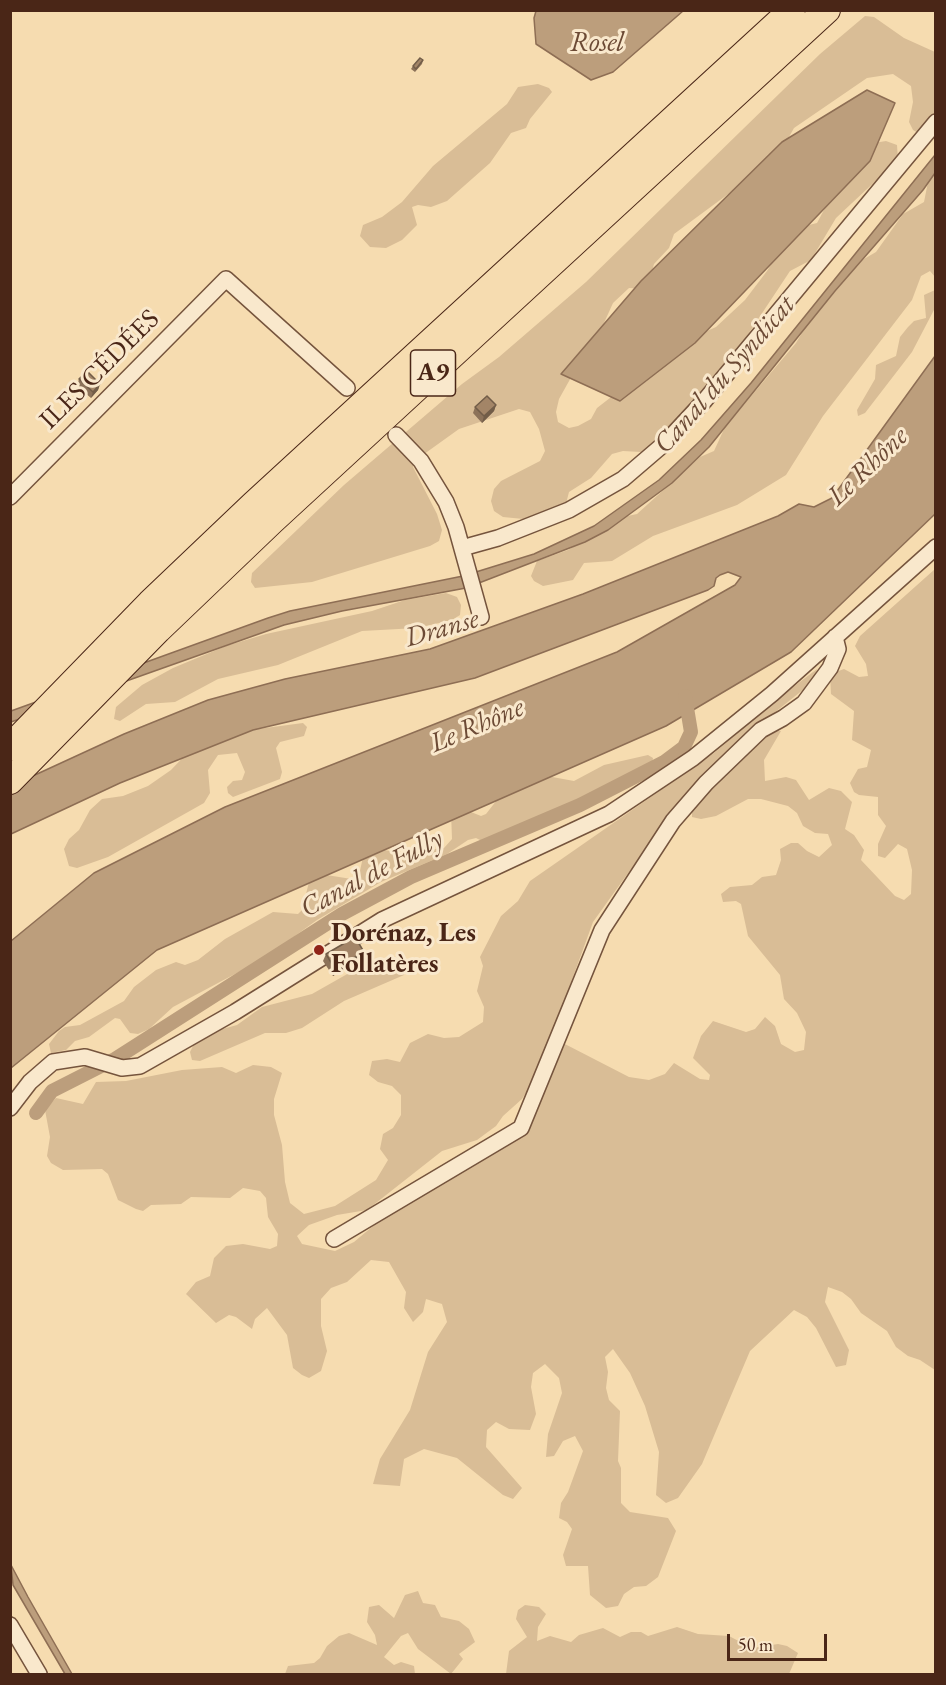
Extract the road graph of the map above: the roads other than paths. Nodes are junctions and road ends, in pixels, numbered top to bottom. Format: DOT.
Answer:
graph roads {
  1 [pos="792,10"];
  2 [pos="827,10"];
  3 [pos="936,122"];
  4 [pos="347,388"];
  5 [pos="396,435"];
  6 [pos="10,497"];
  7 [pos="936,547"];
  8 [pos="464,553"];
  9 [pos="479,610"];
  10 [pos="835,637"];
  11 [pos="38,735"];
  12 [pos="10,747"];
  13 [pos="10,781"];
  14 [pos="10,1108"];
  15 [pos="334,1239"];
  16 [pos="10,1625"];
  17 [pos="39,1674"];
  1 -- 11 [label="highway, A9"];
  2 -- 11 [label="highway, A9"];
  3 -- 8 [label="street"];
  4 -- 6 [label="street, ILES CÉDÉES"];
  5 -- 8 [label="street"];
  7 -- 10 [label="street"];
  8 -- 9 [label="street"];
  10 -- 14 [label="street"];
  10 -- 15 [label="street"];
  11 -- 12 [label="highway, A9"];
  11 -- 13 [label="highway, A9"];
  16 -- 17 [label="street"];
}
